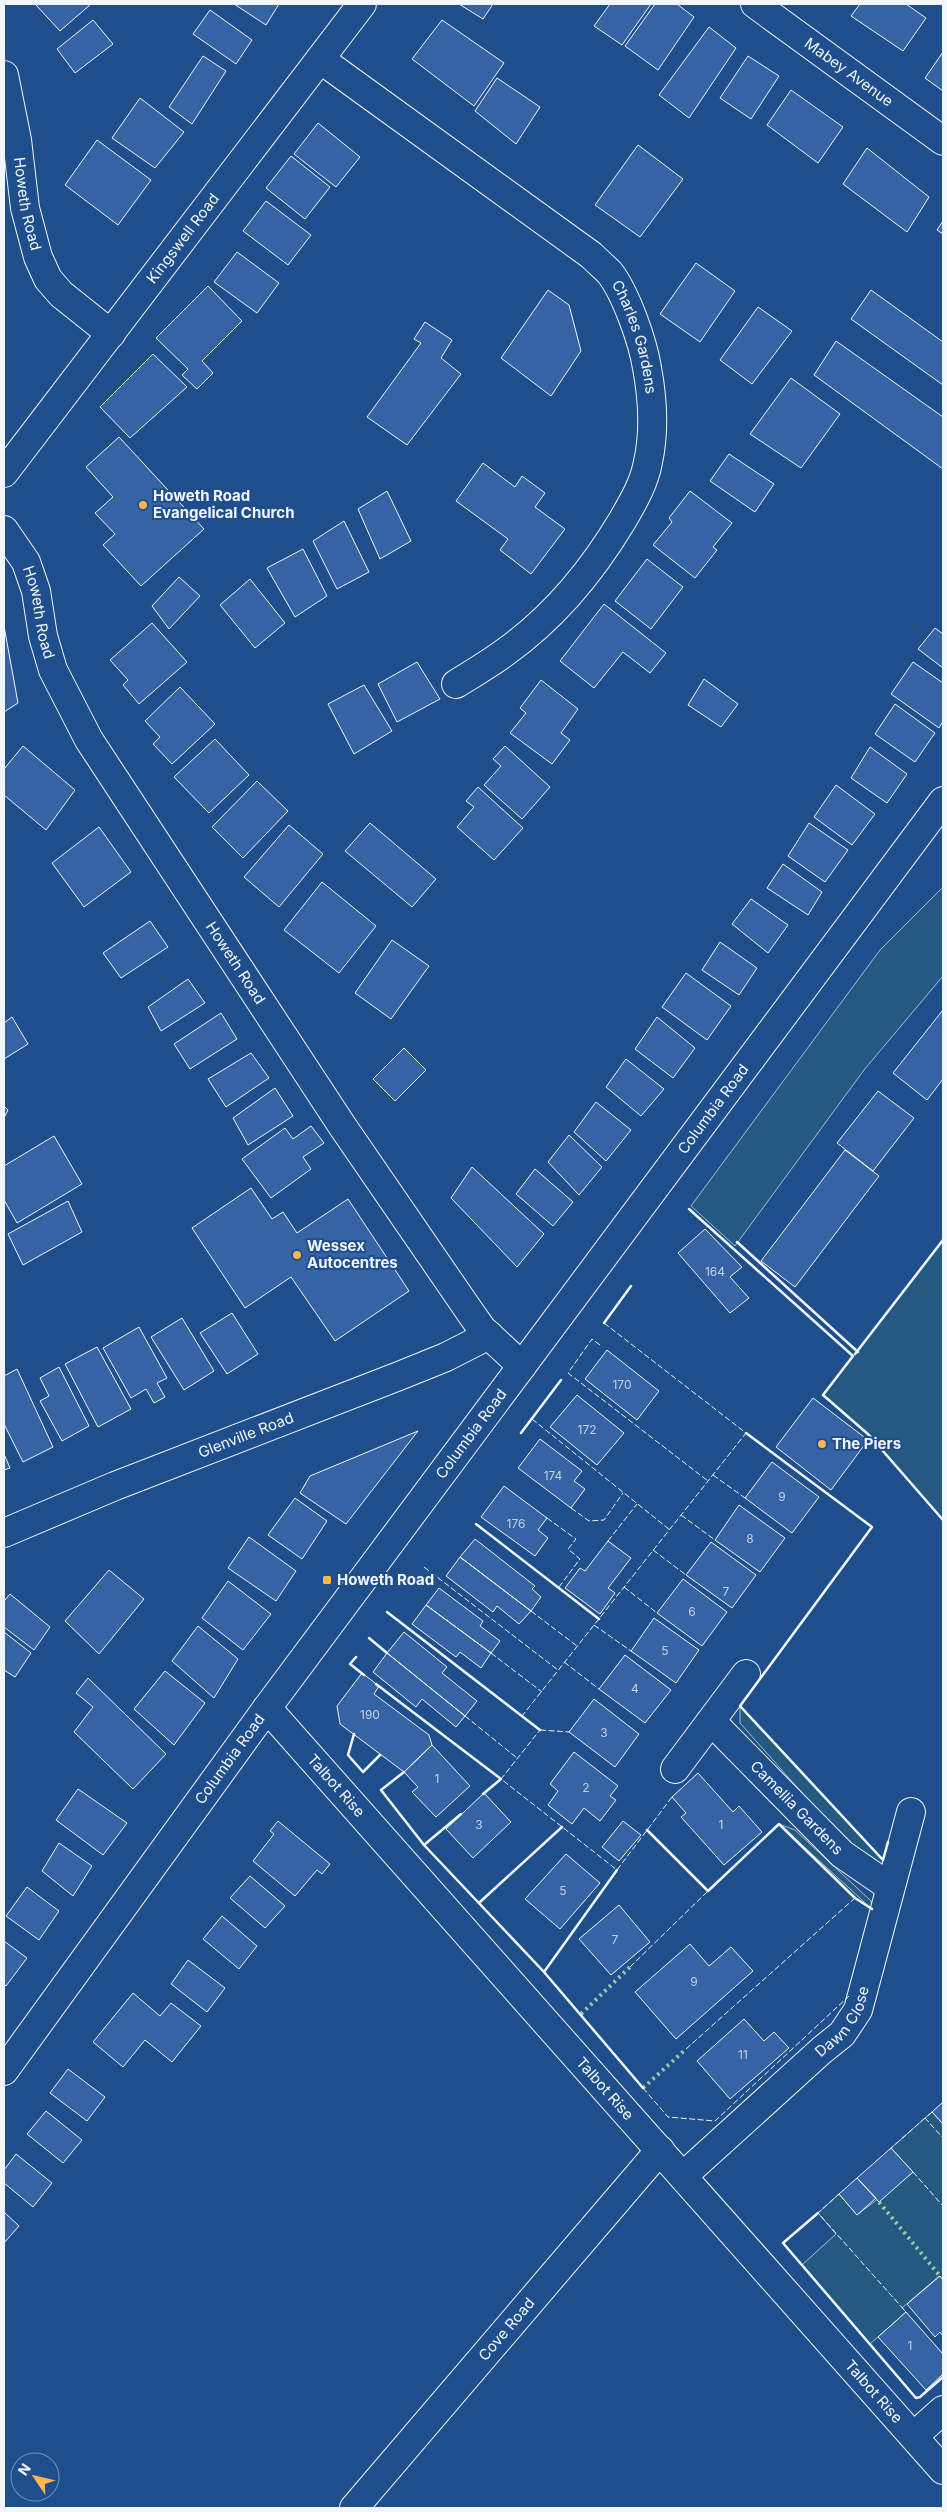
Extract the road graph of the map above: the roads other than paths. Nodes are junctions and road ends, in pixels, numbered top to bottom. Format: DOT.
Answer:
graph roads {
  1 [pos="362,4"];
  2 [pos="755,4"];
  3 [pos="320,59"];
  4 [pos="4,75"];
  5 [pos="943,141"];
  6 [pos="111,334"];
  7 [pos="4,473"];
  8 [pos="4,530"];
  9 [pos="456,684"];
  10 [pos="943,802"];
  11 [pos="489,1335"];
  12 [pos="522,1366"];
  13 [pos="4,1533"];
  14 [pos="746,1674"];
  15 [pos="267,1708"];
  16 [pos="711,1721"];
  17 [pos="675,1769"];
  18 [pos="911,1812"];
  19 [pos="890,1887"];
  20 [pos="4,2071"];
  21 [pos="660,2150"];
  22 [pos="682,2176"];
  23 [pos="943,2410"];
  24 [pos="914,2436"];
  25 [pos="943,2470"];
  26 [pos="354,2508"];
  1 -- 3 [label="street, Kingswell Road"];
  2 -- 5 [label="street, Mabey Avenue"];
  3 -- 6 [label="street, Kingswell Road"];
  3 -- 9 [label="street, Charles Gardens"];
  4 -- 6 [label="street, Howeth Road"];
  6 -- 7 [label="street, Kingswell Road"];
  8 -- 11 [label="street, Howeth Road"];
  10 -- 12 [label="street, Columbia Road"];
  11 -- 12 [label="street, Howeth Road"];
  11 -- 13 [label="street, Glenville Road"];
  12 -- 15 [label="street, Columbia Road"];
  14 -- 16 [label="street"];
  15 -- 20 [label="street, Columbia Road"];
  15 -- 21 [label="street, Talbot Rise"];
  16 -- 17 [label="street"];
  16 -- 19 [label="street, Camellia Gardens"];
  18 -- 19 [label="street, Dawn Close"];
  19 -- 22 [label="street, Dawn Close"];
  21 -- 22 [label="street, Talbot Rise"];
  21 -- 26 [label="street, Cove Road"];
  22 -- 24 [label="street, Talbot Rise"];
  23 -- 24 [label="street"];
  24 -- 25 [label="street, Talbot Rise"];
}
